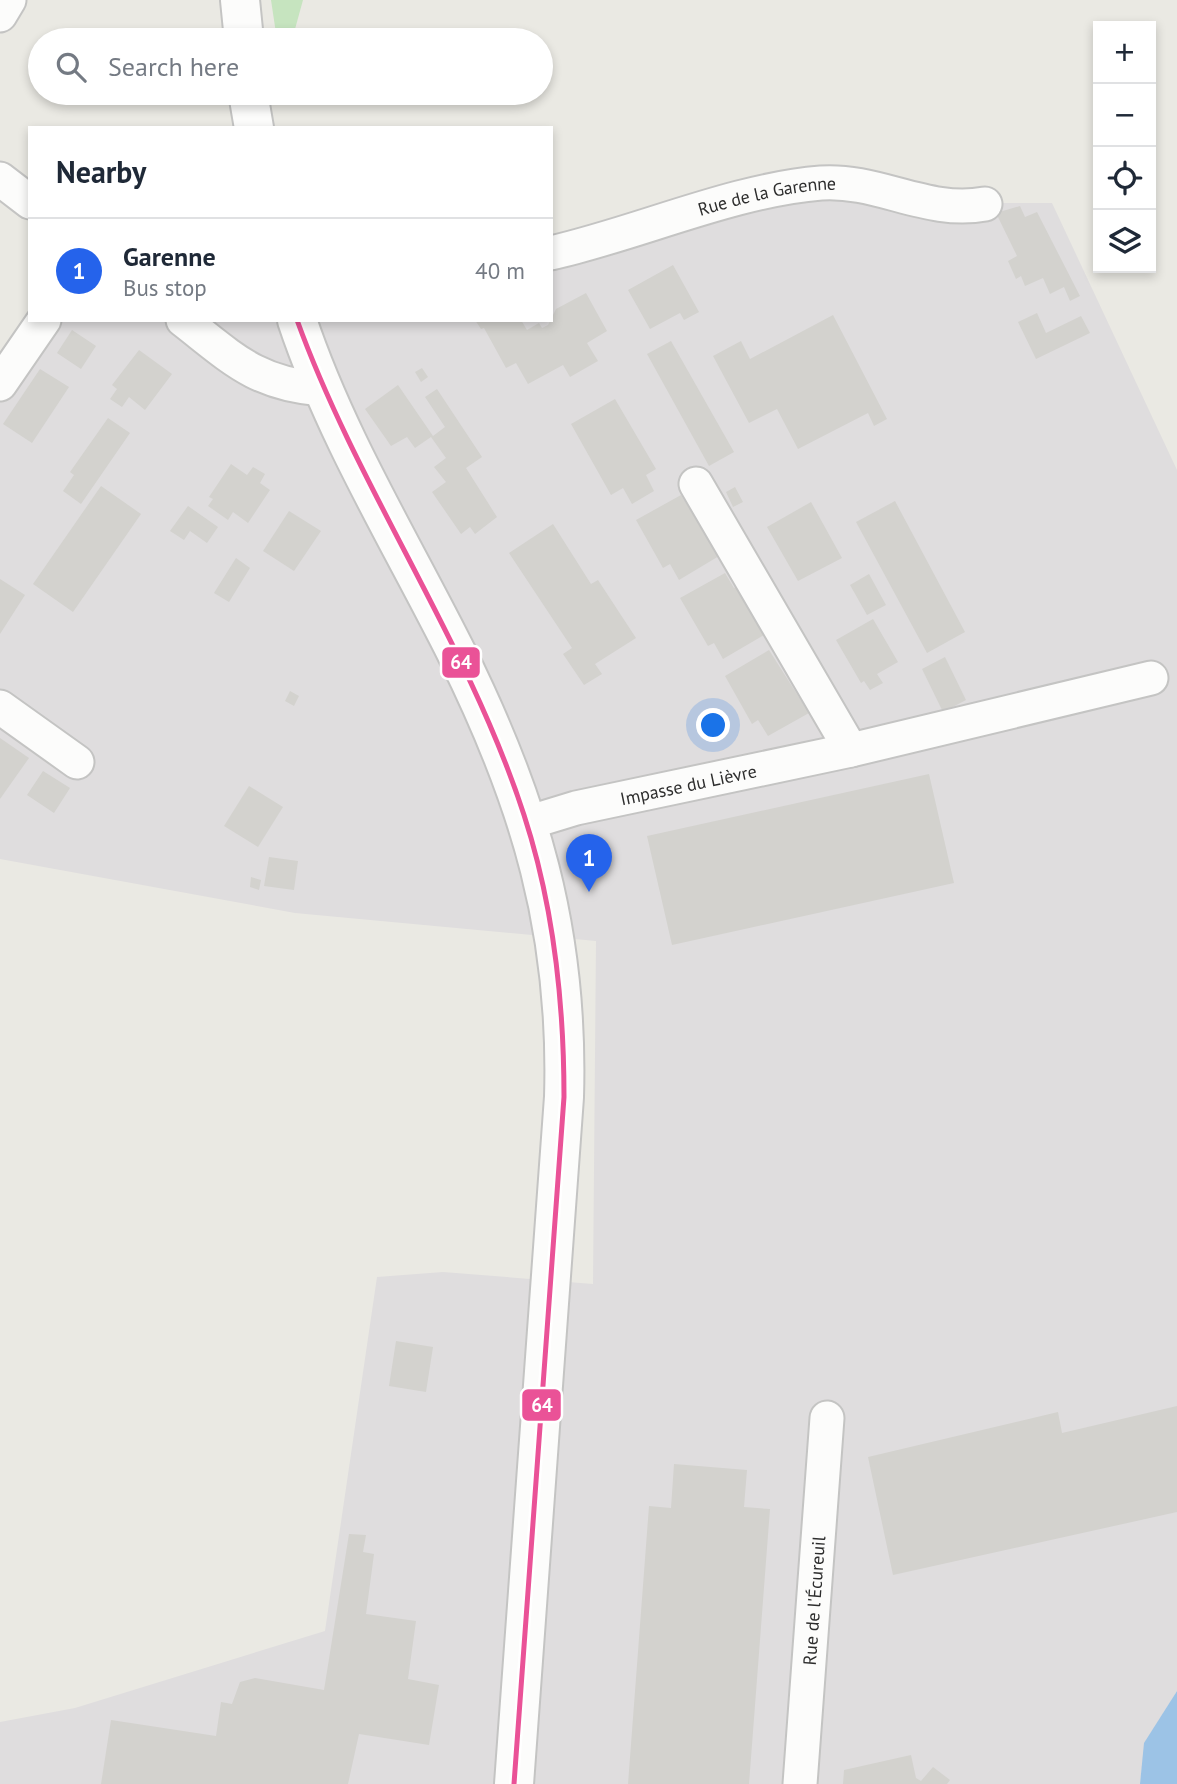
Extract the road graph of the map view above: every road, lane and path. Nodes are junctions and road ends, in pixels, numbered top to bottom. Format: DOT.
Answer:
graph roads {
  1 [pos="9,0"];
  2 [pos="240,0"];
  3 [pos="0,15"];
  4 [pos="243,28"];
  5 [pos="250,105"];
  6 [pos="254,126"];
  7 [pos="0,178"];
  8 [pos="28,200"];
  9 [pos="985,204"];
  10 [pos="553,252"];
  11 [pos="43,322"];
  12 [pos="186,322"];
  13 [pos="298,322"];
  14 [pos="0,384"];
  15 [pos="321,389"];
  16 [pos="696,484"];
  17 [pos="1151,678"];
  18 [pos="0,707"];
  19 [pos="851,750"];
  20 [pos="77,762"];
  21 [pos="527,824"];
  22 [pos="827,1418"];
  23 [pos="514,1784"];
  24 [pos="800,1784"];
  1 -- 3 [label="street"];
  2 -- 4 [label="main road"];
  5 -- 6 [label="main road"];
  7 -- 8 [label="street"];
  9 -- 10 [label="street, Rue de la Garenne"];
  11 -- 14 [label="street"];
  12 -- 15 [label="street"];
  13 -- 15 [label="main road"];
  15 -- 21 [label="main road"];
  16 -- 19 [label="street"];
  17 -- 19 [label="street, Impasse du Lièvre"];
  18 -- 20 [label="street"];
  19 -- 21 [label="street, Impasse du Lièvre"];
  21 -- 23 [label="main road"];
  22 -- 24 [label="street, Rue de l'Écureuil"];
}
